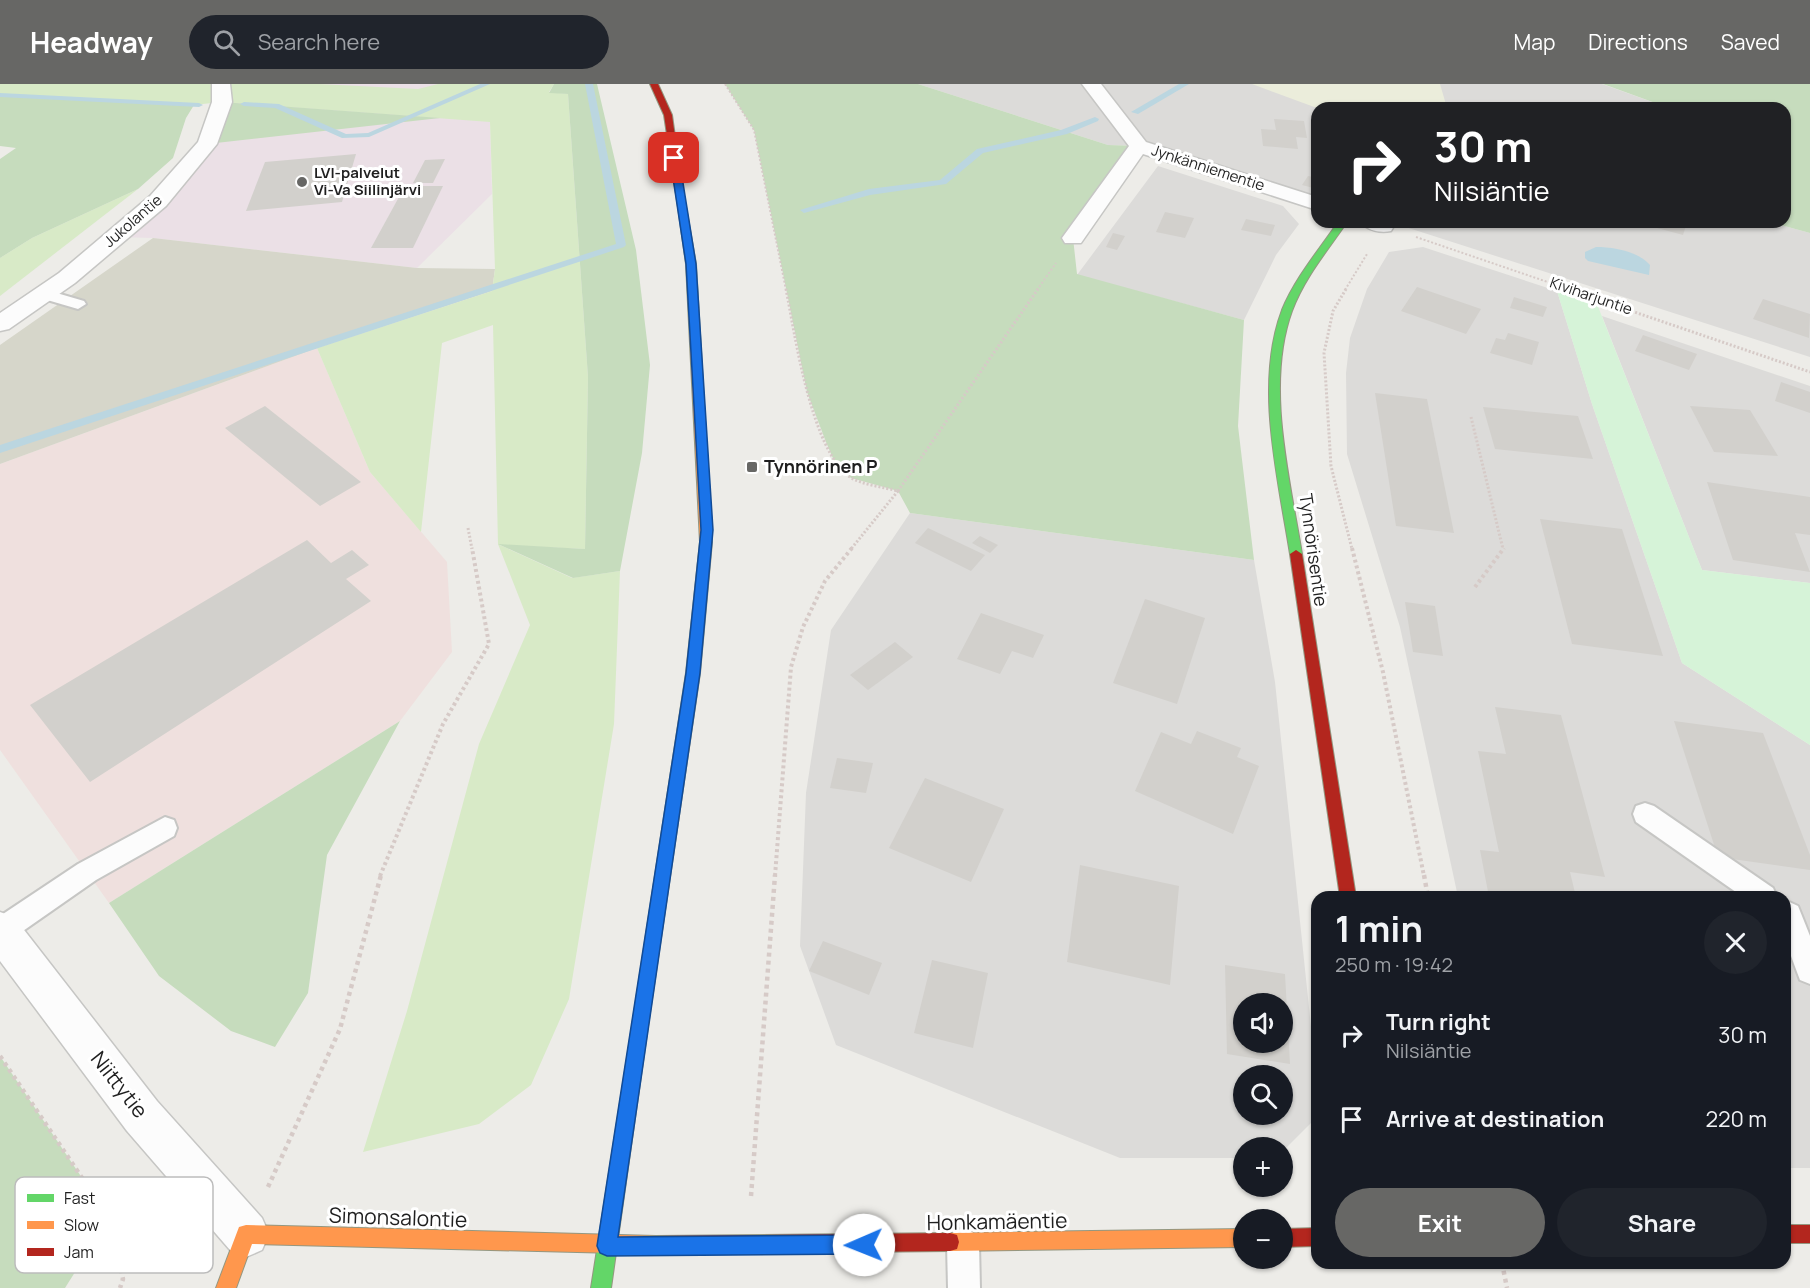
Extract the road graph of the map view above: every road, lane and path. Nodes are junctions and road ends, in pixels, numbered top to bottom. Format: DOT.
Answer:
graph roads {
  1 [pos="222,84"];
  2 [pos="654,84"];
  3 [pos="725,84"];
  4 [pos="1091,84"];
  5 [pos="1139,146"];
  6 [pos="1311,202"];
  7 [pos="1339,228"];
  8 [pos="1376,228"];
  9 [pos="1390,228"];
  10 [pos="1073,238"];
  11 [pos="43,294"];
  12 [pos="78,304"];
  13 [pos="0,324"];
  14 [pos="1810,372"];
  15 [pos="1471,417"];
  16 [pos="898,491"];
  17 [pos="468,528"];
  18 [pos="1475,587"];
  19 [pos="1645,814"];
  20 [pos="165,828"];
  21 [pos="1346,891"];
  22 [pos="1427,891"];
  23 [pos="1755,891"];
  24 [pos="1791,920"];
  25 [pos="0,930"];
  26 [pos="1810,970"];
  27 [pos="0,1056"];
  28 [pos="81,1177"];
  29 [pos="195,1177"];
  30 [pos="213,1197"];
  31 [pos="246,1234"];
  32 [pos="1791,1234"];
  33 [pos="1810,1234"];
  34 [pos="1311,1237"];
  35 [pos="1233,1238"];
  36 [pos="1293,1238"];
  37 [pos="963,1244"];
  38 [pos="607,1246"];
  39 [pos="747,1246"];
  40 [pos="1503,1269"];
  41 [pos="122,1273"];
  42 [pos="120,1288"];
  43 [pos="226,1288"];
  44 [pos="601,1288"];
  45 [pos="964,1288"];
  46 [pos="1507,1288"];
  1 -- 11 [label="street, Jukolantie"];
  2 -- 38 [label="street"];
  3 -- 16 [label="path"];
  4 -- 5 [label="street, Jynkänniementie"];
  5 -- 6 [label="street, Jynkänniementie"];
  5 -- 10 [label="street"];
  7 -- 21 [label="street, Tynnörisentie"];
  8 -- 22 [label="path"];
  9 -- 14 [label="path, Kiviharjuntie"];
  10 -- 16 [label="path"];
  11 -- 12 [label="lane"];
  11 -- 13 [label="street, Jukolantie"];
  15 -- 18 [label="path"];
  16 -- 39 [label="path"];
  17 -- 31 [label="path"];
  19 -- 23 [label="lane"];
  20 -- 25 [label="lane"];
  24 -- 26 [label="lane"];
  25 -- 29 [label="street, Niittytie"];
  27 -- 28 [label="path"];
  30 -- 31 [label="street, Niittytie"];
  31 -- 38 [label="street, Simonsalontie"];
  31 -- 43 [label="street"];
  32 -- 33 [label="street"];
  34 -- 36 [label="street"];
  35 -- 37 [label="street, Honkamäentie"];
  37 -- 39 [label="street, Honkamäentie"];
  37 -- 45 [label="lane"];
  38 -- 39 [label="street, Honkamäentie"];
  38 -- 44 [label="street"];
  40 -- 46 [label="path"];
  41 -- 42 [label="path"];
}
